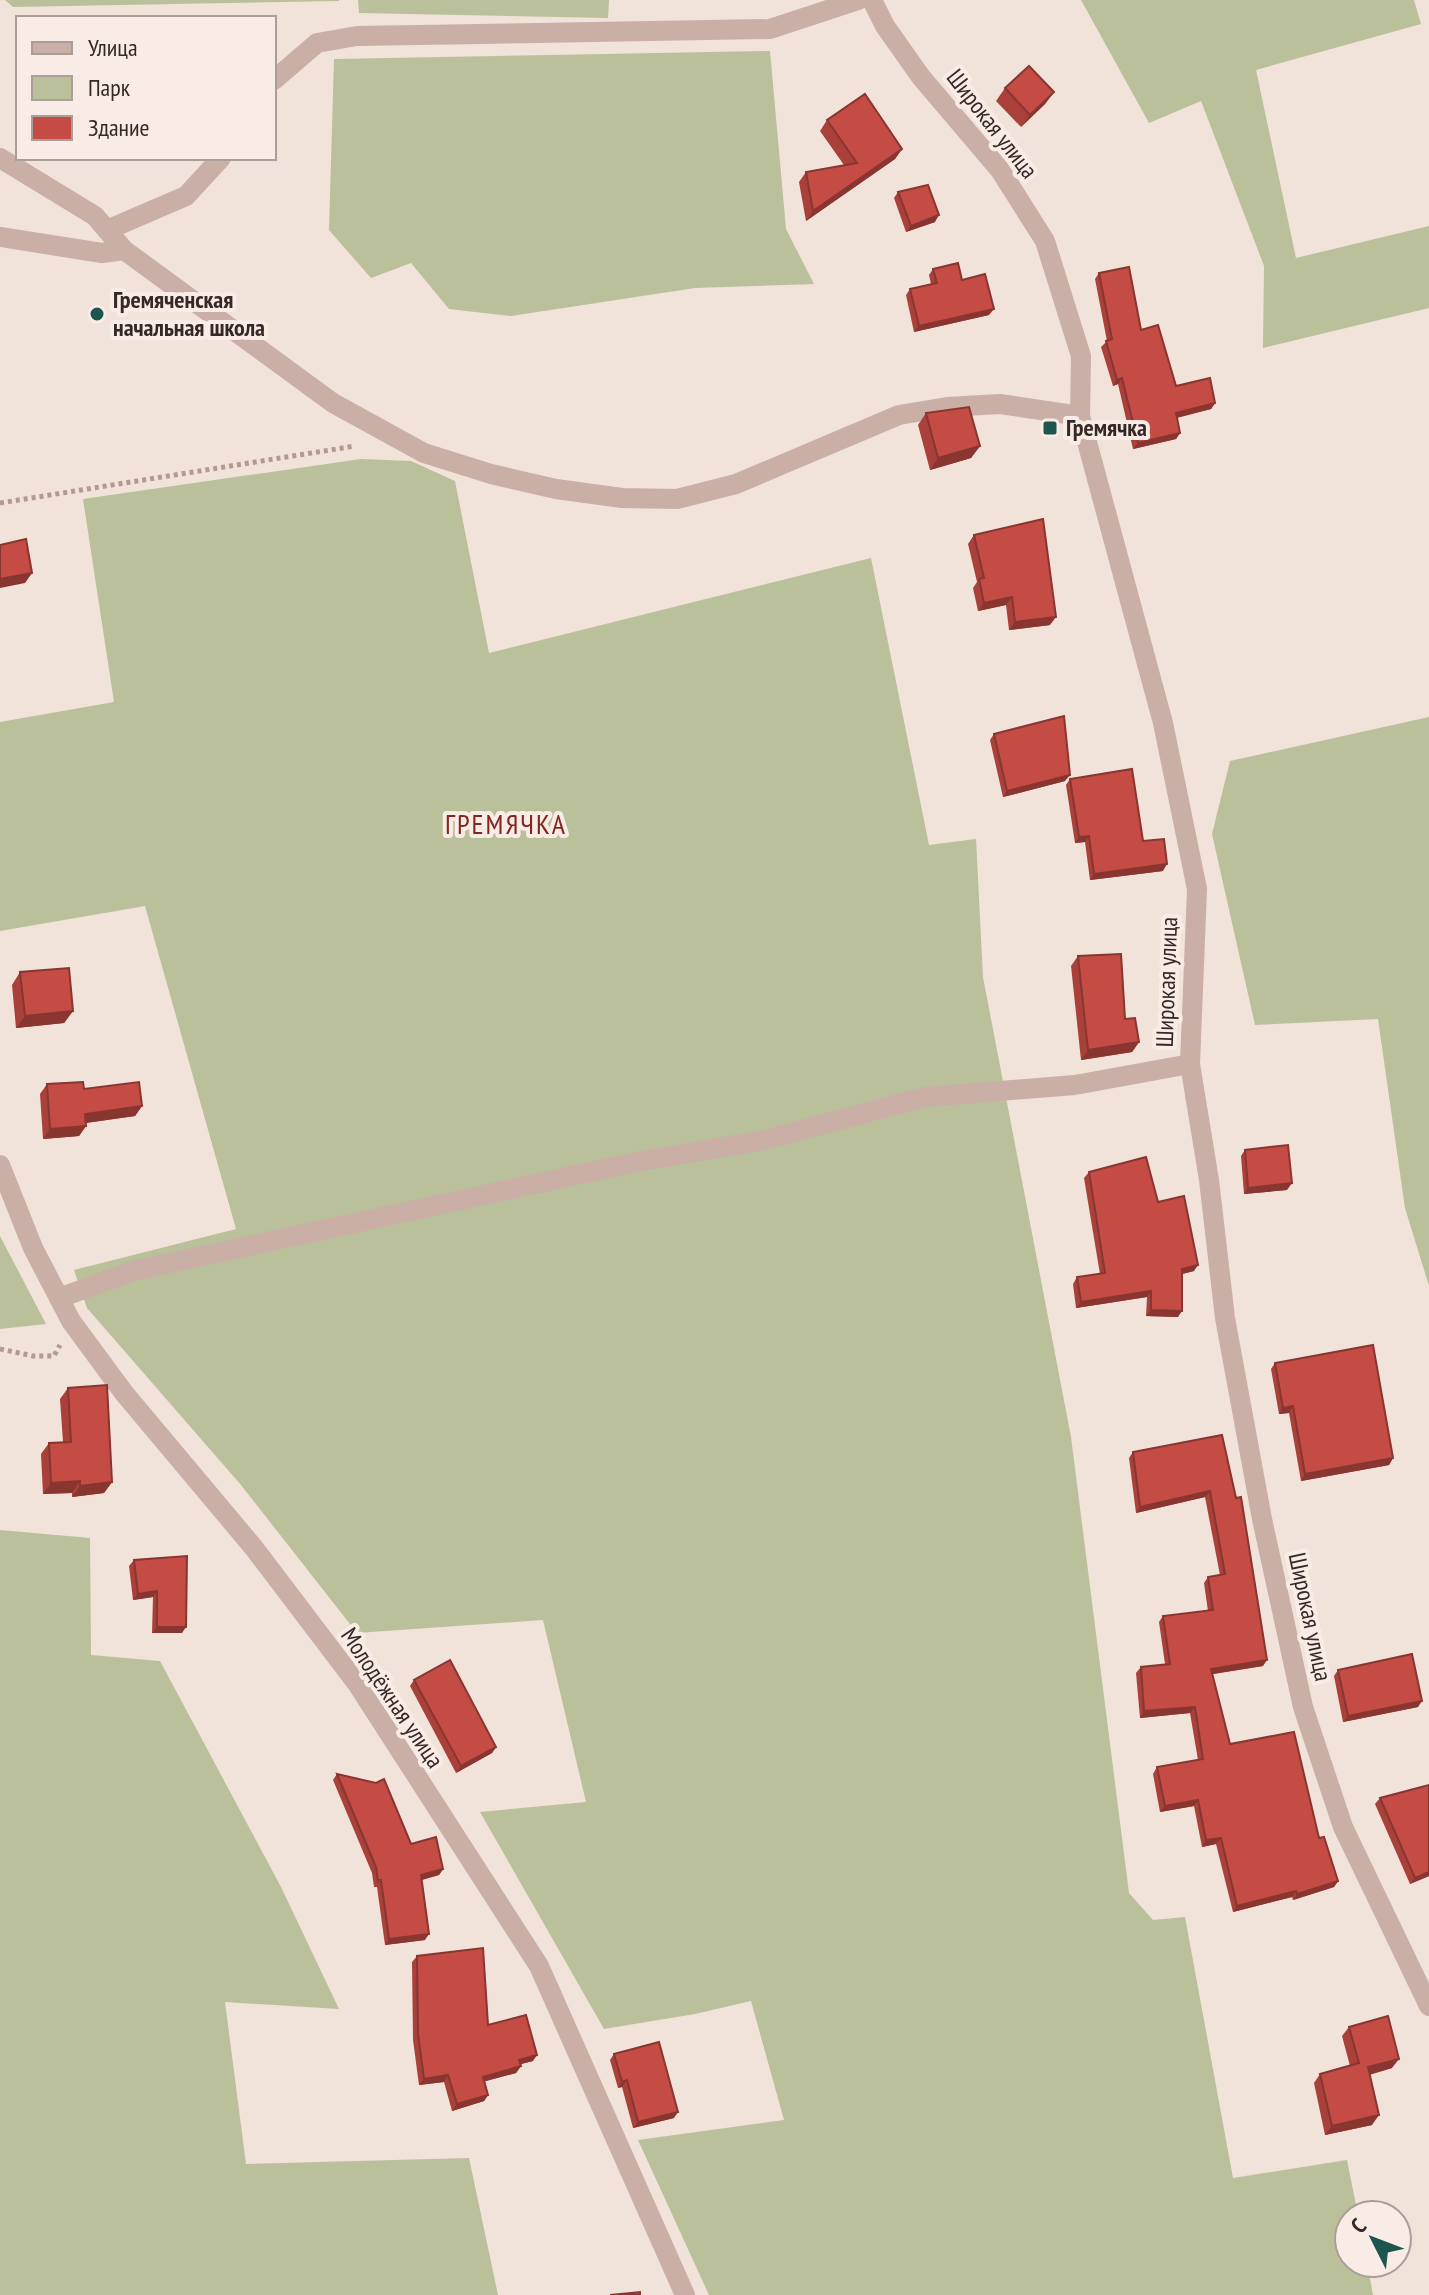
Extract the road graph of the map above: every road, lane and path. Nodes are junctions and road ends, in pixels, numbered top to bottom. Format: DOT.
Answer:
graph roads {
  1 [pos="858,0"];
  2 [pos="872,0"];
  3 [pos="276,78"];
  4 [pos="0,158"];
  5 [pos="219,160"];
  6 [pos="107,230"];
  7 [pos="0,237"];
  8 [pos="124,250"];
  9 [pos="1080,416"];
  10 [pos="386,434"];
  11 [pos="0,503"];
  12 [pos="1190,1064"];
  13 [pos="0,1165"];
  14 [pos="59,1298"];
  15 [pos="71,1321"];
  16 [pos="0,1349"];
  17 [pos="1429,2006"];
  18 [pos="685,2295"];
  1 -- 3 [label="street"];
  2 -- 9 [label="street, Широкая улица"];
  4 -- 6 [label="street"];
  5 -- 6 [label="street"];
  6 -- 8 [label="street"];
  7 -- 8 [label="street"];
  8 -- 10 [label="street"];
  9 -- 10 [label="street"];
  9 -- 12 [label="street, Широкая улица"];
  10 -- 11 [label="path"];
  12 -- 14 [label="street"];
  12 -- 17 [label="street, Широкая улица"];
  13 -- 14 [label="street, Молодёжная улица"];
  14 -- 15 [label="street, Молодёжная улица"];
  15 -- 16 [label="path"];
  15 -- 18 [label="street, Молодёжная улица"];
}
